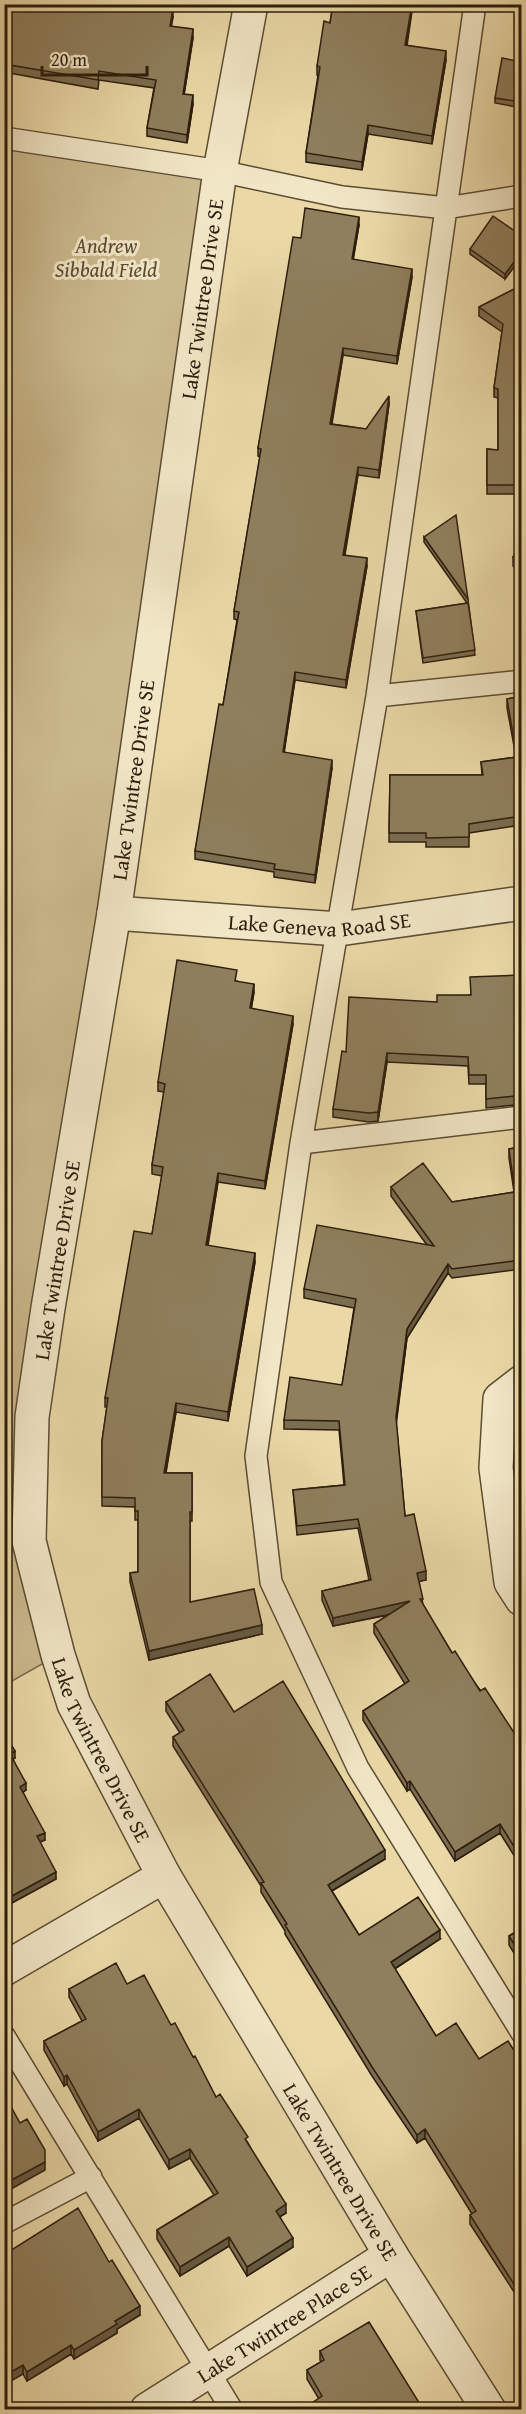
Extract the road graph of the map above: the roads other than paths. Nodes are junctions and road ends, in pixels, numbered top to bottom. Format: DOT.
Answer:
graph roads {
  1 [pos="251,4"];
  2 [pos="475,4"];
  3 [pos="4,138"];
  4 [pos="220,171"];
  5 [pos="522,196"];
  6 [pos="446,208"];
  7 [pos="522,681"];
  8 [pos="377,696"];
  9 [pos="522,903"];
  10 [pos="114,913"];
  11 [pos="339,929"];
  12 [pos="522,1117"];
  13 [pos="301,1143"];
  14 [pos="522,1382"];
  15 [pos="522,1599"];
  16 [pos="164,1876"];
  17 [pos="4,1968"];
  18 [pos="522,2033"];
  19 [pos="4,2036"];
  20 [pos="91,2177"];
  21 [pos="4,2223"];
  22 [pos="391,2255"];
  23 [pos="208,2372"];
  24 [pos="147,2409"];
  25 [pos="232,2409"];
  26 [pos="489,2409"];
  1 -- 4 [label="street, Lake Twintree Drive SE"];
  2 -- 6 [label="lane"];
  3 -- 4 [label="lane"];
  4 -- 6 [label="lane"];
  4 -- 10 [label="street, Lake Twintree Drive SE"];
  5 -- 6 [label="lane"];
  6 -- 8 [label="lane"];
  7 -- 8 [label="lane"];
  8 -- 11 [label="lane"];
  9 -- 11 [label="street, Lake Geneva Road SE"];
  10 -- 11 [label="street, Lake Geneva Road SE"];
  10 -- 16 [label="street, Lake Twintree Drive SE"];
  11 -- 13 [label="lane"];
  12 -- 13 [label="lane"];
  13 -- 18 [label="lane"];
  14 -- 15 [label="street"];
  16 -- 17 [label="street"];
  16 -- 22 [label="street, Lake Twintree Drive SE"];
  19 -- 20 [label="lane"];
  20 -- 21 [label="lane"];
  20 -- 23 [label="lane"];
  22 -- 23 [label="street, Lake Twintree Place SE"];
  22 -- 26 [label="street, Lake Twintree Drive SE"];
  23 -- 24 [label="street, Lake Twintree Place SE"];
  23 -- 25 [label="lane"];
}
